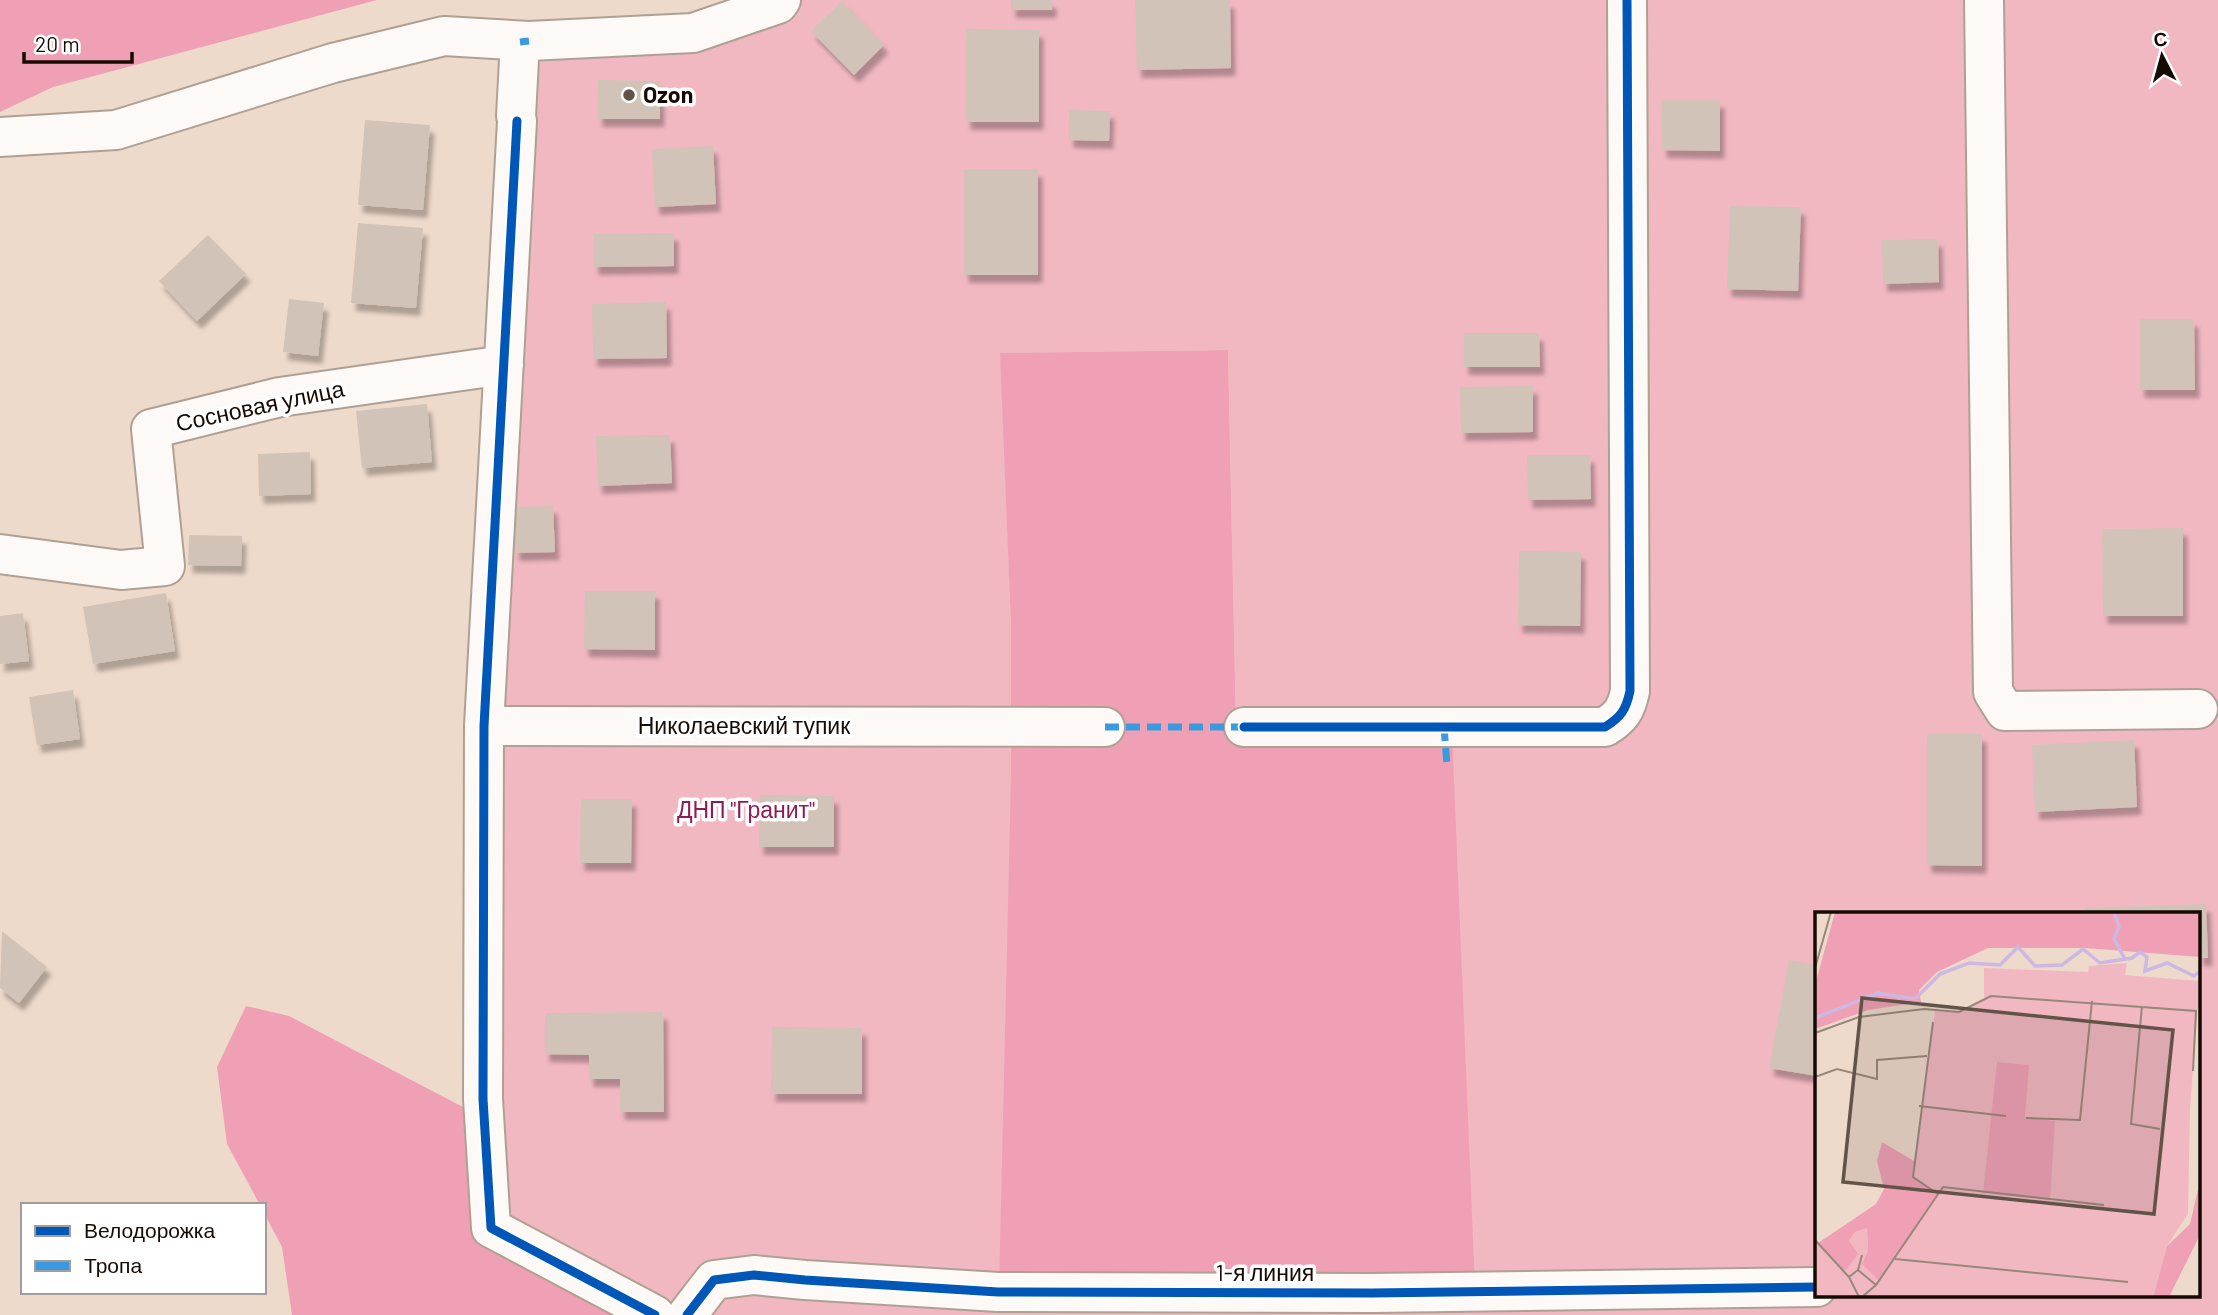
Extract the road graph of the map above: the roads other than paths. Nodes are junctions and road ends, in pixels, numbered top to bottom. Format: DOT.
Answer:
graph roads {
  1 [pos="781,0"];
  2 [pos="1627,0"];
  3 [pos="1984,0"];
  4 [pos="520,41"];
  5 [pos="0,137"];
  6 [pos="504,365"];
  7 [pos="0,554"];
  8 [pos="2198,709"];
  9 [pos="484,726"];
  10 [pos="1105,727"];
  11 [pos="1244,727"];
  12 [pos="1815,1287"];
  13 [pos="655,1315"];
  14 [pos="687,1315"];
  1 -- 4 [label="street"];
  2 -- 11 [label="street"];
  3 -- 8 [label="street"];
  4 -- 5 [label="street"];
  4 -- 6 [label="street"];
  6 -- 7 [label="street, Сосновая улица"];
  6 -- 9 [label="street"];
  9 -- 10 [label="street, Николаевский тупик"];
  9 -- 13 [label="street"];
  12 -- 14 [label="street, 1-я линия"];
}
